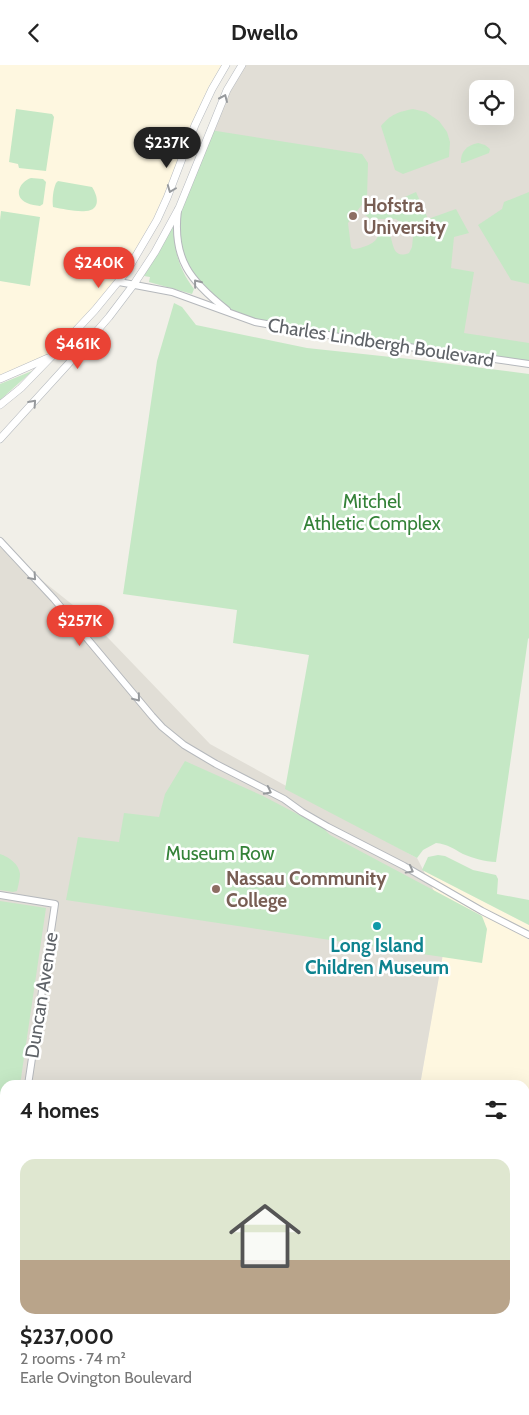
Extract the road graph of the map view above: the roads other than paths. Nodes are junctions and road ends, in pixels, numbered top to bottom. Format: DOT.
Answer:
graph roads {
  1 [pos="226,65"];
  2 [pos="242,65"];
  3 [pos="179,208"];
  4 [pos="119,282"];
  5 [pos="134,284"];
  6 [pos="233,315"];
  7 [pos="53,355"];
  8 [pos="529,364"];
  9 [pos="0,379"];
  10 [pos="0,405"];
  11 [pos="0,439"];
  12 [pos="0,541"];
  13 [pos="0,895"];
  14 [pos="529,935"];
  15 [pos="29,1080"];
  1 -- 4 [label="main road, one-way"];
  3 -- 2 [label="main road, one-way"];
  3 -- 5 [label="main road"];
  6 -- 3 [label="street, one-way"];
  4 -- 5 [label="street, Charles Lindbergh Boulevard"];
  4 -- 7 [label="main road"];
  5 -- 6 [label="street, Charles Lindbergh Boulevard"];
  11 -- 5 [label="main road, one-way"];
  6 -- 8 [label="street, Charles Lindbergh Boulevard"];
  7 -- 9 [label="main road"];
  7 -- 10 [label="main road"];
  12 -- 14 [label="street, one-way"];
  13 -- 15 [label="street, Duncan Avenue"];
}
